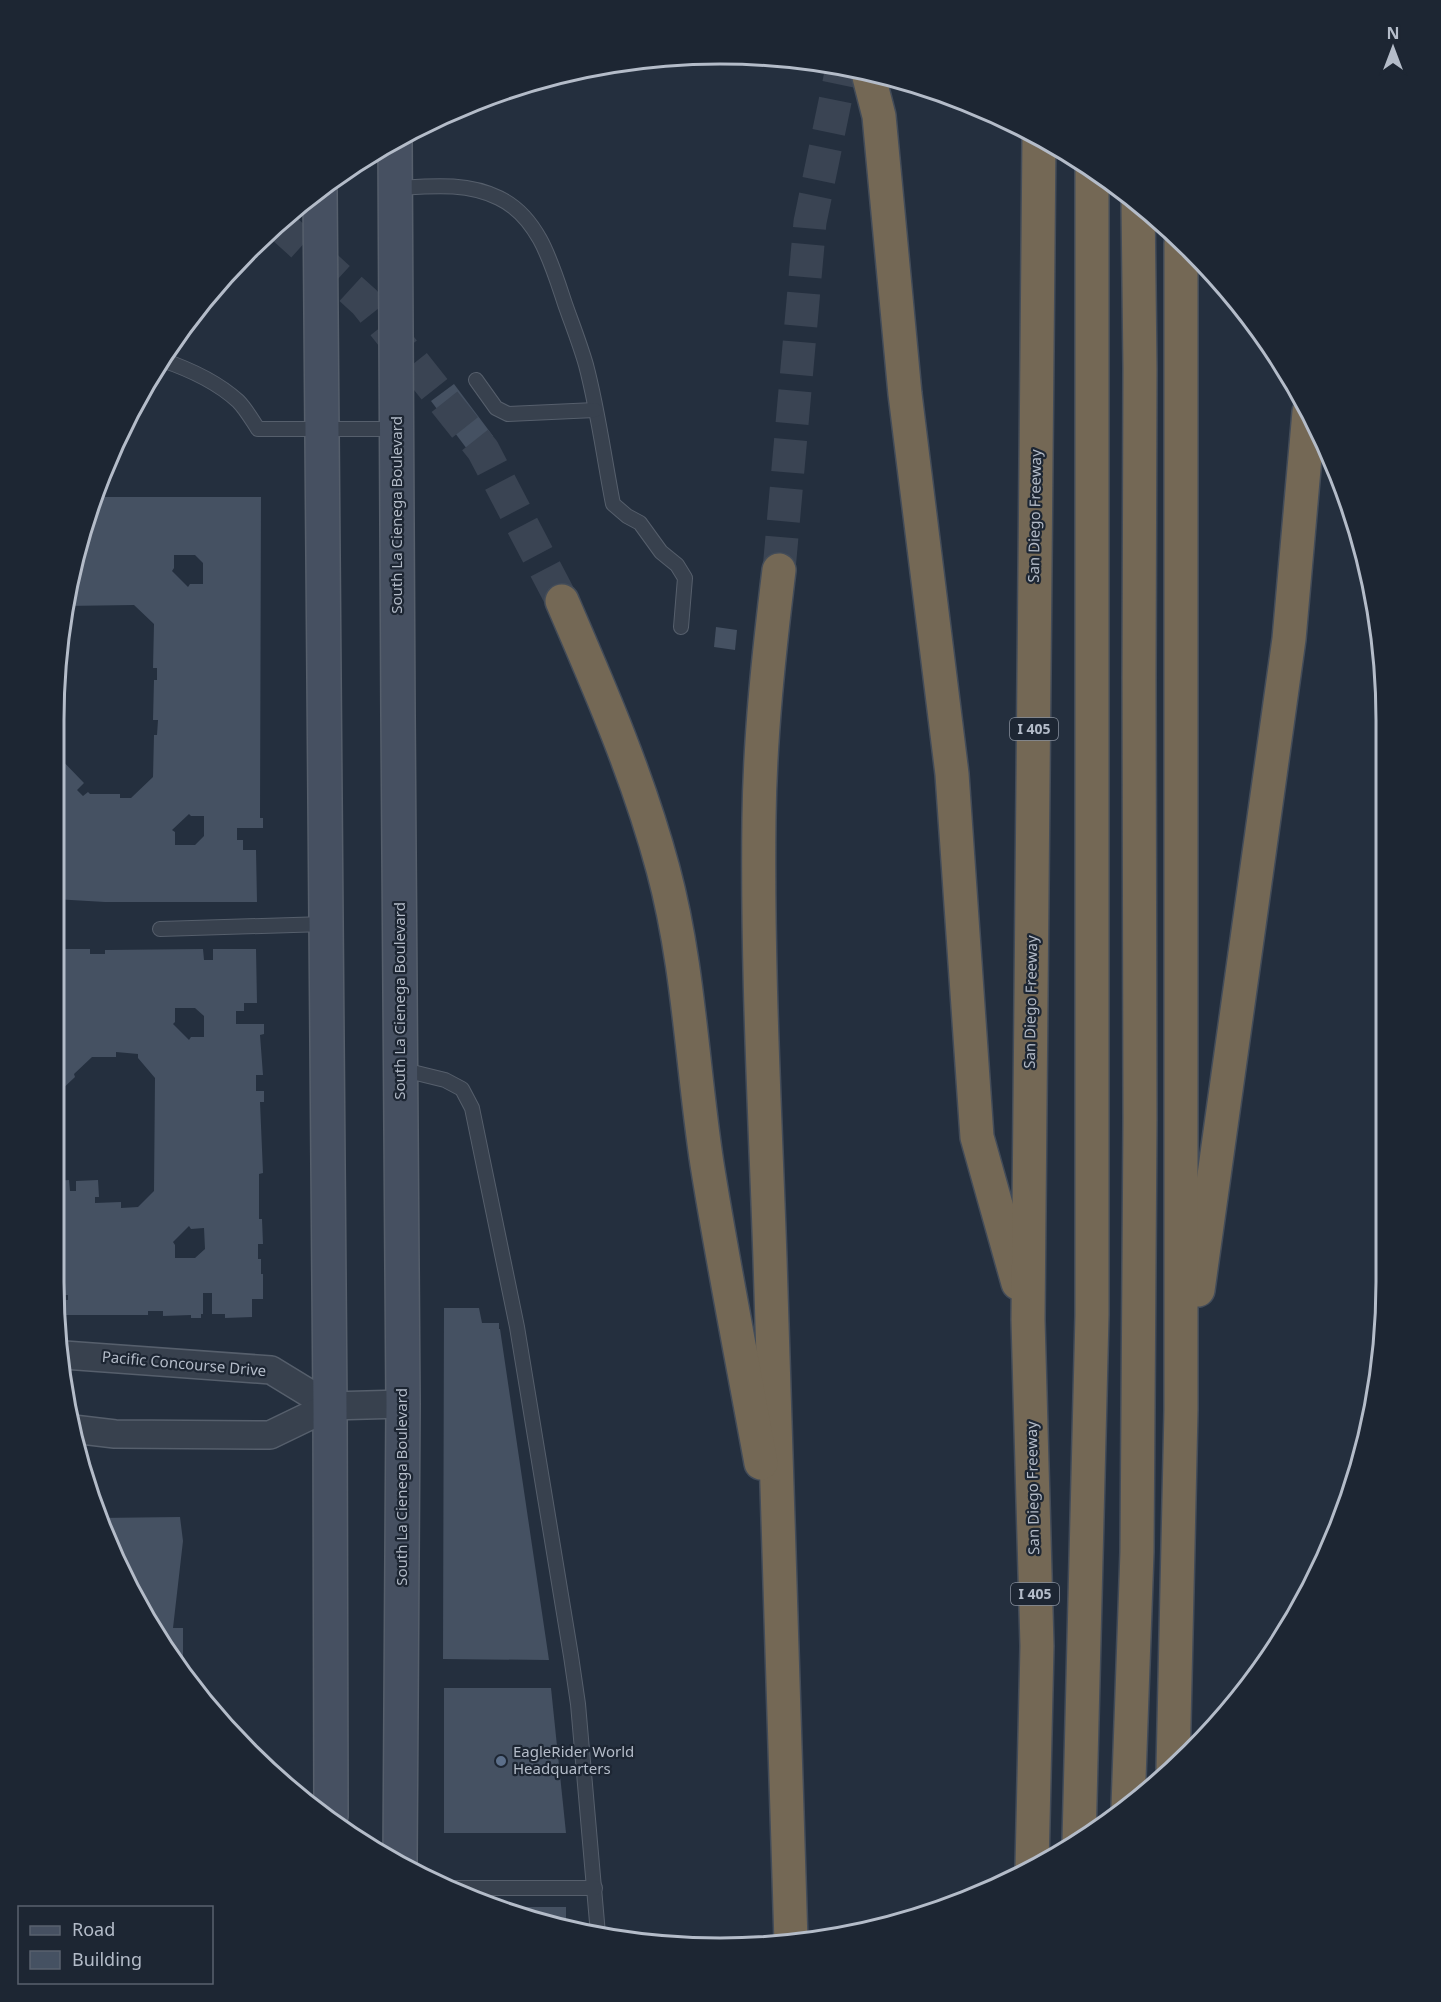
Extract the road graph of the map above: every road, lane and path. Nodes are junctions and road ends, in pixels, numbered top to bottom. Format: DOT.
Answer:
graph roads {
  1 [pos="870,82"];
  2 [pos="1039,147"];
  3 [pos="396,150"];
  4 [pos="1092,180"];
  5 [pos="396,188"];
  6 [pos="320,201"];
  7 [pos="1138,215"];
  8 [pos="1181,254"];
  9 [pos="170,363"];
  10 [pos="476,380"];
  11 [pos="595,410"];
  12 [pos="1308,427"];
  13 [pos="323,429"];
  14 [pos="396,429"];
  15 [pos="779,570"];
  16 [pos="562,601"];
  17 [pos="681,627"];
  18 [pos="327,924"];
  19 [pos="160,929"];
  20 [pos="400,1069"];
  21 [pos="1028,1320"];
  22 [pos="69,1355"];
  23 [pos="403,1404"];
  24 [pos="330,1406"];
  25 [pos="1181,1410"];
  26 [pos="82,1430"];
  27 [pos="782,1577"];
  28 [pos="1173,1755"];
  29 [pos="1128,1795"];
  30 [pos="331,1809"];
  31 [pos="1079,1831"];
  32 [pos="400,1854"];
  33 [pos="1032,1859"];
  34 [pos="469,1888"];
  35 [pos="595,1888"];
  36 [pos="597,1926"];
  37 [pos="791,1933"];
  1 -- 21 [label="highway"];
  2 -- 21 [label="highway, San Diego Freeway / I 405"];
  3 -- 5 [label="main road, South La Cienega Boulevard"];
  4 -- 31 [label="highway"];
  5 -- 11 [label="lane"];
  5 -- 14 [label="main road, South La Cienega Boulevard"];
  6 -- 13 [label="main road"];
  7 -- 29 [label="highway"];
  8 -- 25 [label="highway"];
  9 -- 13 [label="lane"];
  10 -- 11 [label="lane"];
  11 -- 17 [label="lane"];
  12 -- 25 [label="highway"];
  13 -- 14 [label="lane"];
  13 -- 18 [label="main road"];
  14 -- 20 [label="main road, South La Cienega Boulevard"];
  15 -- 27 [label="highway"];
  16 -- 27 [label="highway"];
  18 -- 19 [label="lane"];
  18 -- 24 [label="main road"];
  20 -- 23 [label="main road, South La Cienega Boulevard"];
  20 -- 35 [label="lane"];
  21 -- 33 [label="highway, San Diego Freeway / I 405"];
  22 -- 24 [label="street, Pacific Concourse Drive"];
  23 -- 24 [label="street"];
  23 -- 32 [label="main road, South La Cienega Boulevard"];
  24 -- 26 [label="street"];
  24 -- 30 [label="main road"];
  25 -- 28 [label="highway"];
  27 -- 37 [label="highway"];
  34 -- 35 [label="lane"];
  35 -- 36 [label="lane"];
}
